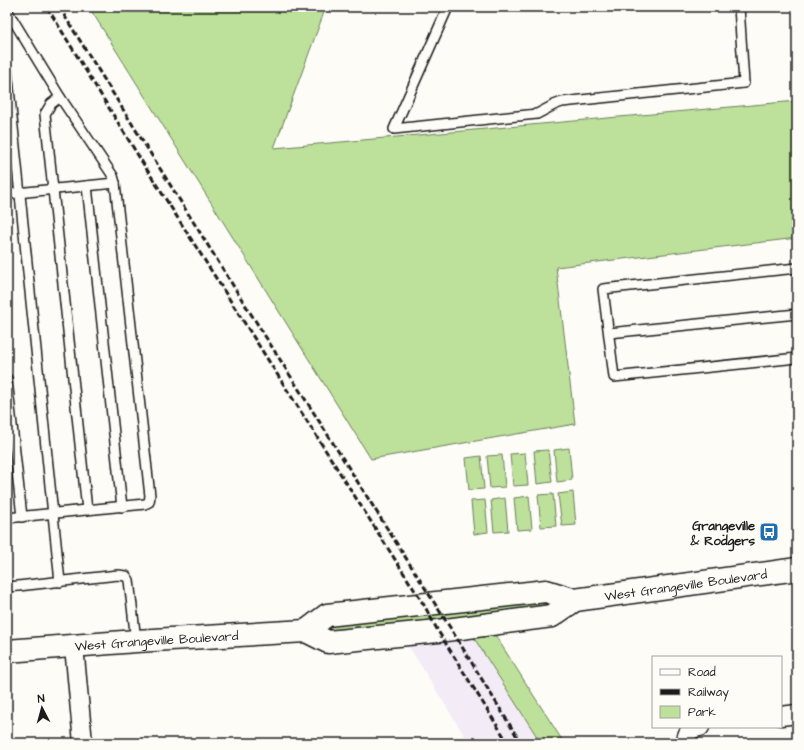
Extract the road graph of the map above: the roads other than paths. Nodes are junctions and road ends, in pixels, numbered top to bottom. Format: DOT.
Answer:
graph roads {
  1 [pos="448,7"];
  2 [pos="739,7"];
  3 [pos="7,10"];
  4 [pos="10,22"];
  5 [pos="7,69"];
  6 [pos="60,97"];
  7 [pos="115,183"];
  8 [pos="87,186"];
  9 [pos="53,190"];
  10 [pos="19,193"];
  11 [pos="7,194"];
  12 [pos="797,268"];
  13 [pos="797,314"];
  14 [pos="609,334"];
  15 [pos="797,358"];
  16 [pos="7,380"];
  17 [pos="122,507"];
  18 [pos="88,510"];
  19 [pos="53,514"];
  20 [pos="22,517"];
  21 [pos="7,518"];
  22 [pos="797,569"];
  23 [pos="60,582"];
  24 [pos="7,590"];
  25 [pos="136,641"];
  26 [pos="74,646"];
  27 [pos="8,649"];
  28 [pos="797,714"];
  29 [pos="782,716"];
  30 [pos="83,743"];
  1 -- 2 [label="lane"];
  3 -- 4 [label="lane"];
  4 -- 6 [label="lane"];
  5 -- 10 [label="lane"];
  6 -- 7 [label="lane"];
  6 -- 9 [label="lane"];
  7 -- 8 [label="lane"];
  7 -- 17 [label="lane"];
  8 -- 9 [label="lane"];
  8 -- 17 [label="lane"];
  9 -- 10 [label="lane"];
  9 -- 18 [label="lane"];
  10 -- 11 [label="lane"];
  10 -- 19 [label="lane"];
  12 -- 14 [label="lane"];
  13 -- 14 [label="lane"];
  14 -- 15 [label="lane"];
  16 -- 20 [label="lane"];
  17 -- 18 [label="lane"];
  18 -- 19 [label="lane"];
  19 -- 20 [label="lane"];
  19 -- 23 [label="lane"];
  20 -- 21 [label="lane"];
  22 -- 25 [label="main road, West Grangeville Boulevard"];
  23 -- 24 [label="lane"];
  23 -- 25 [label="lane"];
  25 -- 26 [label="main road, West Grangeville Boulevard"];
  26 -- 27 [label="main road, West Grangeville Boulevard"];
  26 -- 30 [label="street"];
  28 -- 29 [label="street"];
}
